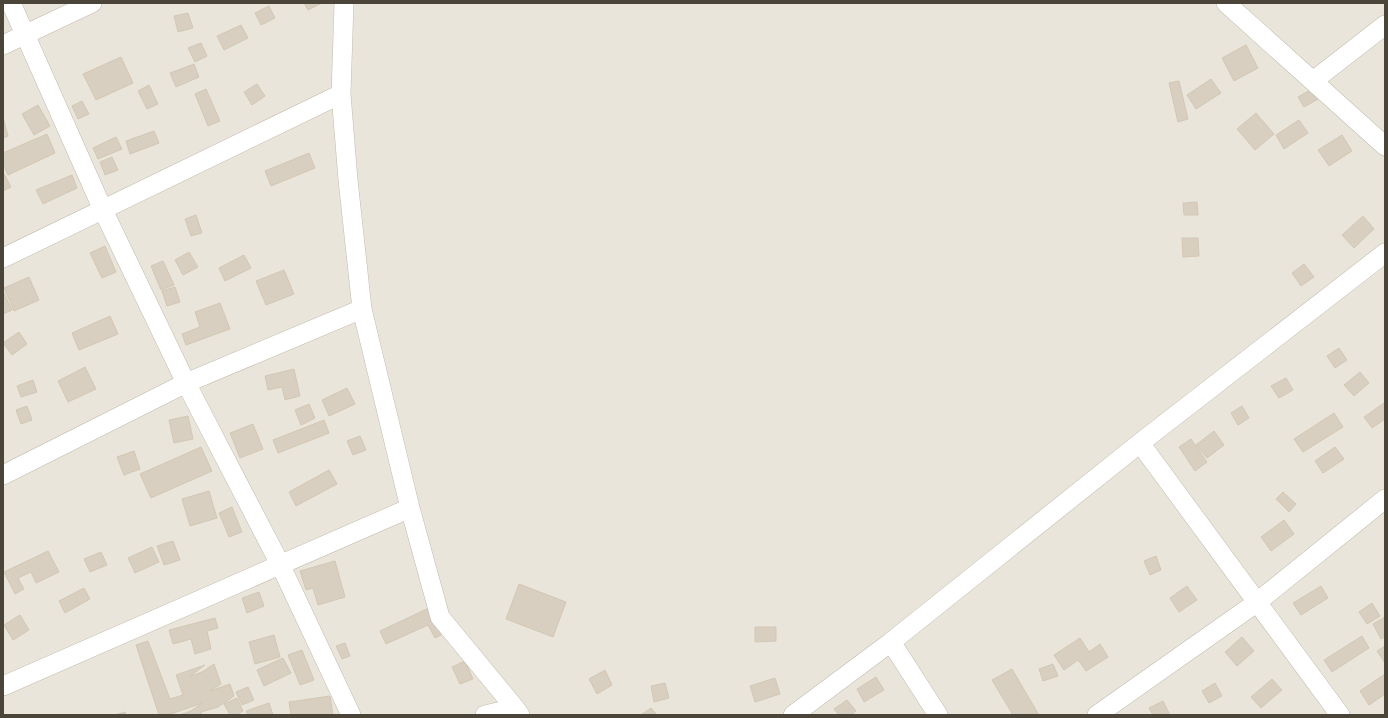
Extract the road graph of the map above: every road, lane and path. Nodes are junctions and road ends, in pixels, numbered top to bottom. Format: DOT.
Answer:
graph roads {
  1 [pos="11,3"];
  2 [pos="92,3"];
  3 [pos="344,3"];
  4 [pos="1226,3"];
  5 [pos="1385,24"];
  6 [pos="26,34"];
  7 [pos="3,45"];
  8 [pos="1313,81"];
  9 [pos="341,94"];
  10 [pos="1385,146"];
  11 [pos="103,210"];
  12 [pos="1385,253"];
  13 [pos="3,258"];
  14 [pos="362,309"];
  15 [pos="186,383"];
  16 [pos="1140,443"];
  17 [pos="3,475"];
  18 [pos="1385,499"];
  19 [pos="410,508"];
  20 [pos="280,564"];
  21 [pos="1256,603"];
  22 [pos="891,642"];
  23 [pos="3,686"];
  24 [pos="517,712"];
  25 [pos="352,715"];
  26 [pos="485,715"];
  27 [pos="793,715"];
  28 [pos="938,715"];
  29 [pos="1097,715"];
  30 [pos="1340,715"];
  1 -- 6 [label="street"];
  2 -- 6 [label="street"];
  3 -- 9 [label="street"];
  4 -- 8 [label="street"];
  5 -- 8 [label="street"];
  6 -- 7 [label="street"];
  6 -- 11 [label="street"];
  8 -- 10 [label="street"];
  9 -- 11 [label="street"];
  9 -- 14 [label="street"];
  11 -- 13 [label="street"];
  11 -- 15 [label="street"];
  12 -- 16 [label="street"];
  14 -- 15 [label="street"];
  14 -- 19 [label="street"];
  15 -- 17 [label="street"];
  15 -- 20 [label="street"];
  16 -- 21 [label="street"];
  16 -- 22 [label="street"];
  18 -- 21 [label="street"];
  19 -- 20 [label="street"];
  19 -- 24 [label="street"];
  20 -- 23 [label="street"];
  20 -- 25 [label="street"];
  21 -- 29 [label="street"];
  21 -- 30 [label="street"];
  22 -- 27 [label="street"];
  22 -- 28 [label="street"];
  24 -- 26 [label="street"];
}
